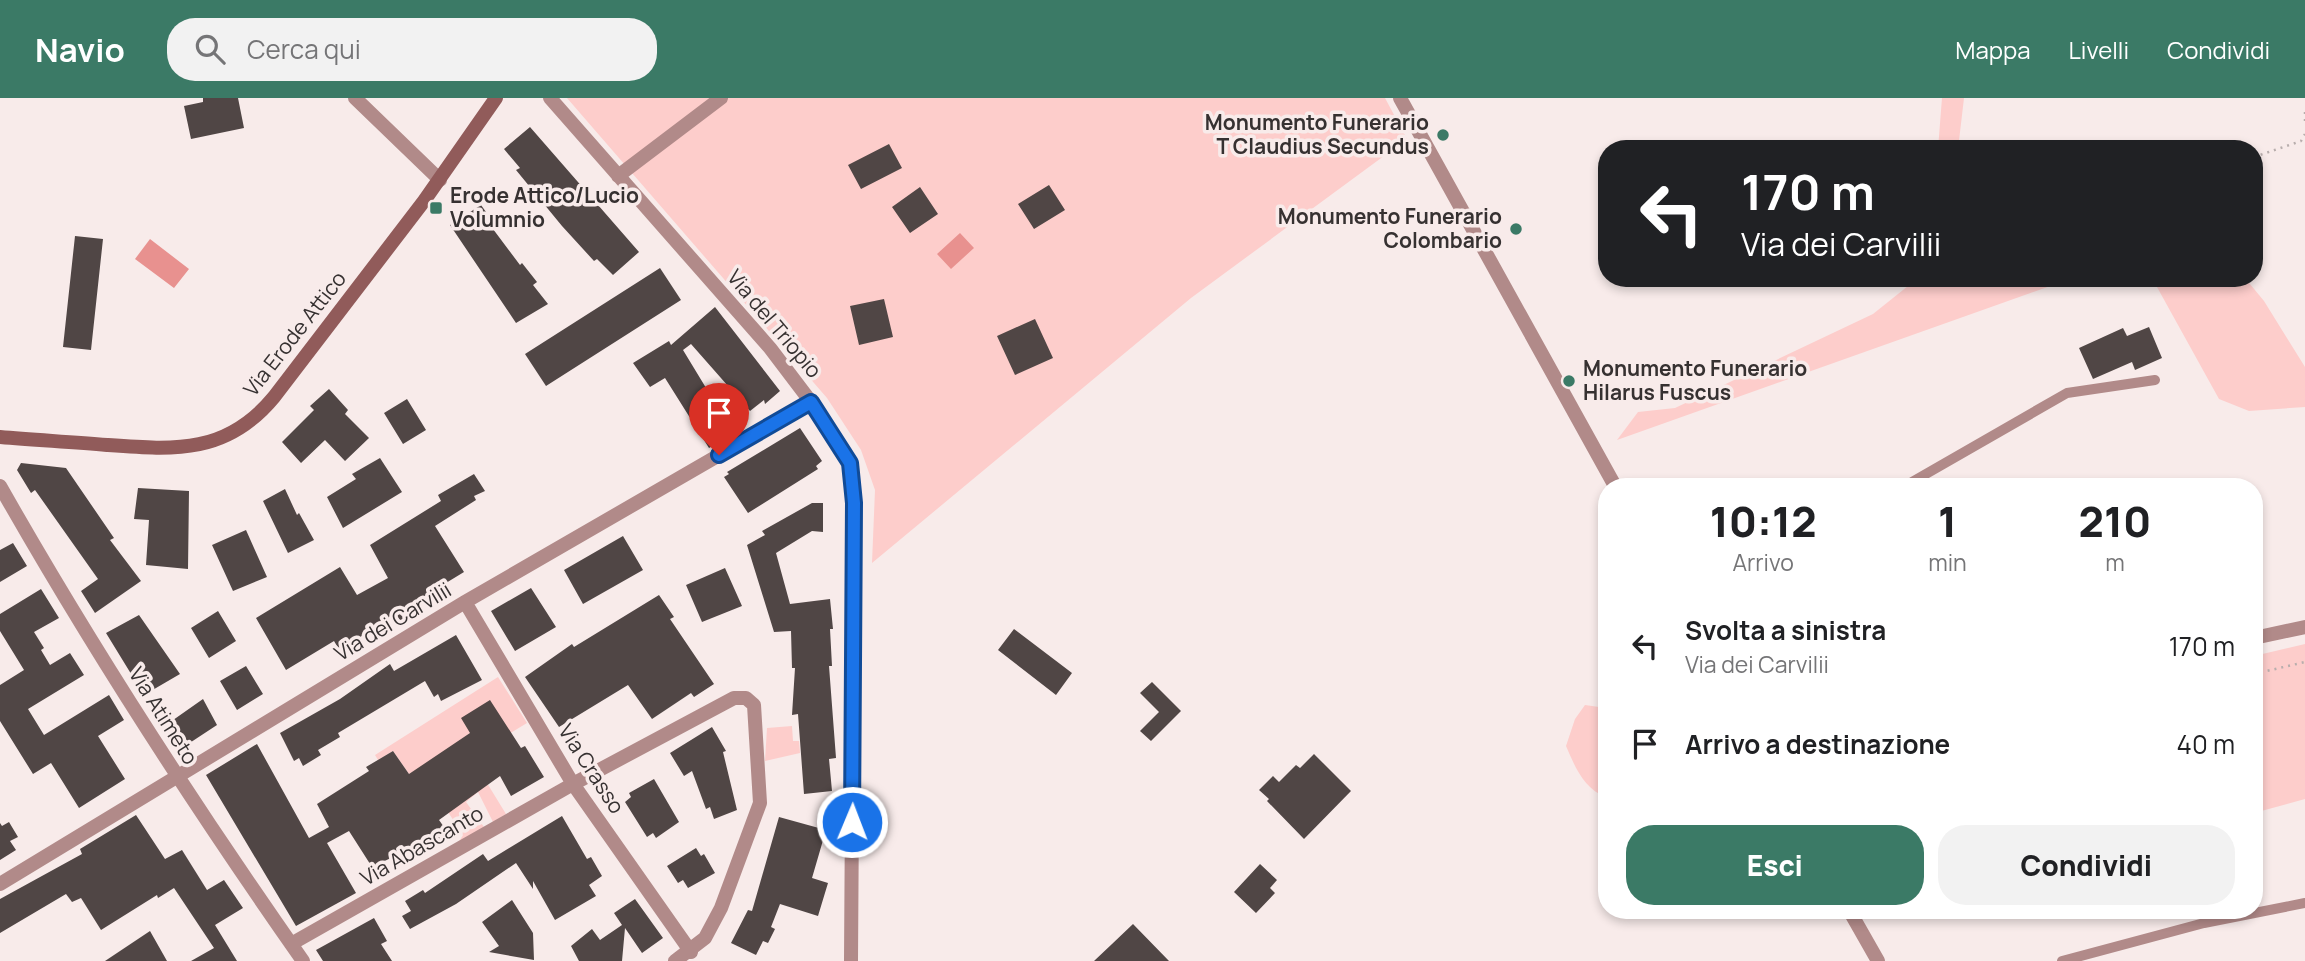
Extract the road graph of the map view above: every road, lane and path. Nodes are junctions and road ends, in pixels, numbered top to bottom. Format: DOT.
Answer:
graph roads {
  1 [pos="355,98"];
  2 [pos="496,98"];
  3 [pos="550,98"];
  4 [pos="721,98"];
  5 [pos="1400,98"];
  6 [pos="2305,112"];
  7 [pos="2305,122"];
  8 [pos="2305,135"];
  9 [pos="2263,154"];
  10 [pos="618,176"];
  11 [pos="440,180"];
  12 [pos="2155,380"];
  13 [pos="811,402"];
  14 [pos="0,437"];
  15 [pos="1611,478"];
  16 [pos="1919,478"];
  17 [pos="0,486"];
  18 [pos="465,603"];
  19 [pos="2305,627"];
  20 [pos="2263,636"];
  21 [pos="2305,662"];
  22 [pos="2263,672"];
  23 [pos="177,778"];
  24 [pos="573,784"];
  25 [pos="0,884"];
  26 [pos="2305,903"];
  27 [pos="2263,911"];
  28 [pos="1854,919"];
  29 [pos="2224,919"];
  30 [pos="291,944"];
  31 [pos="691,952"];
  32 [pos="303,961"];
  33 [pos="675,961"];
  34 [pos="851,961"];
  35 [pos="1878,961"];
  36 [pos="2062,961"];
  1 -- 11 [label="street"];
  2 -- 11 [label="main road, Via Erode Attico"];
  3 -- 10 [label="street, Via del Triopio"];
  4 -- 10 [label="street"];
  5 -- 15 [label="street"];
  6 -- 7 [label="path"];
  8 -- 9 [label="path"];
  10 -- 13 [label="street, Via del Triopio"];
  11 -- 14 [label="main road, Via Erode Attico"];
  12 -- 16 [label="lane"];
  13 -- 18 [label="street, Via dei Carvilii"];
  13 -- 34 [label="street, Via del Triopio"];
  17 -- 23 [label="street, Via Atimeto"];
  18 -- 23 [label="street, Via dei Carvilii"];
  18 -- 24 [label="street, Via Crasso"];
  19 -- 20 [label="street"];
  21 -- 22 [label="path"];
  23 -- 25 [label="street, Via dei Carvilii"];
  23 -- 30 [label="street, Via Atimeto"];
  24 -- 30 [label="street, Via Abascanto"];
  24 -- 31 [label="street, Via Crasso"];
  24 -- 31 [label="street, Via Abascanto"];
  26 -- 27 [label="lane"];
  28 -- 35 [label="street"];
  29 -- 36 [label="lane"];
  30 -- 32 [label="street, Via Atimeto"];
  31 -- 33 [label="street"];
}
